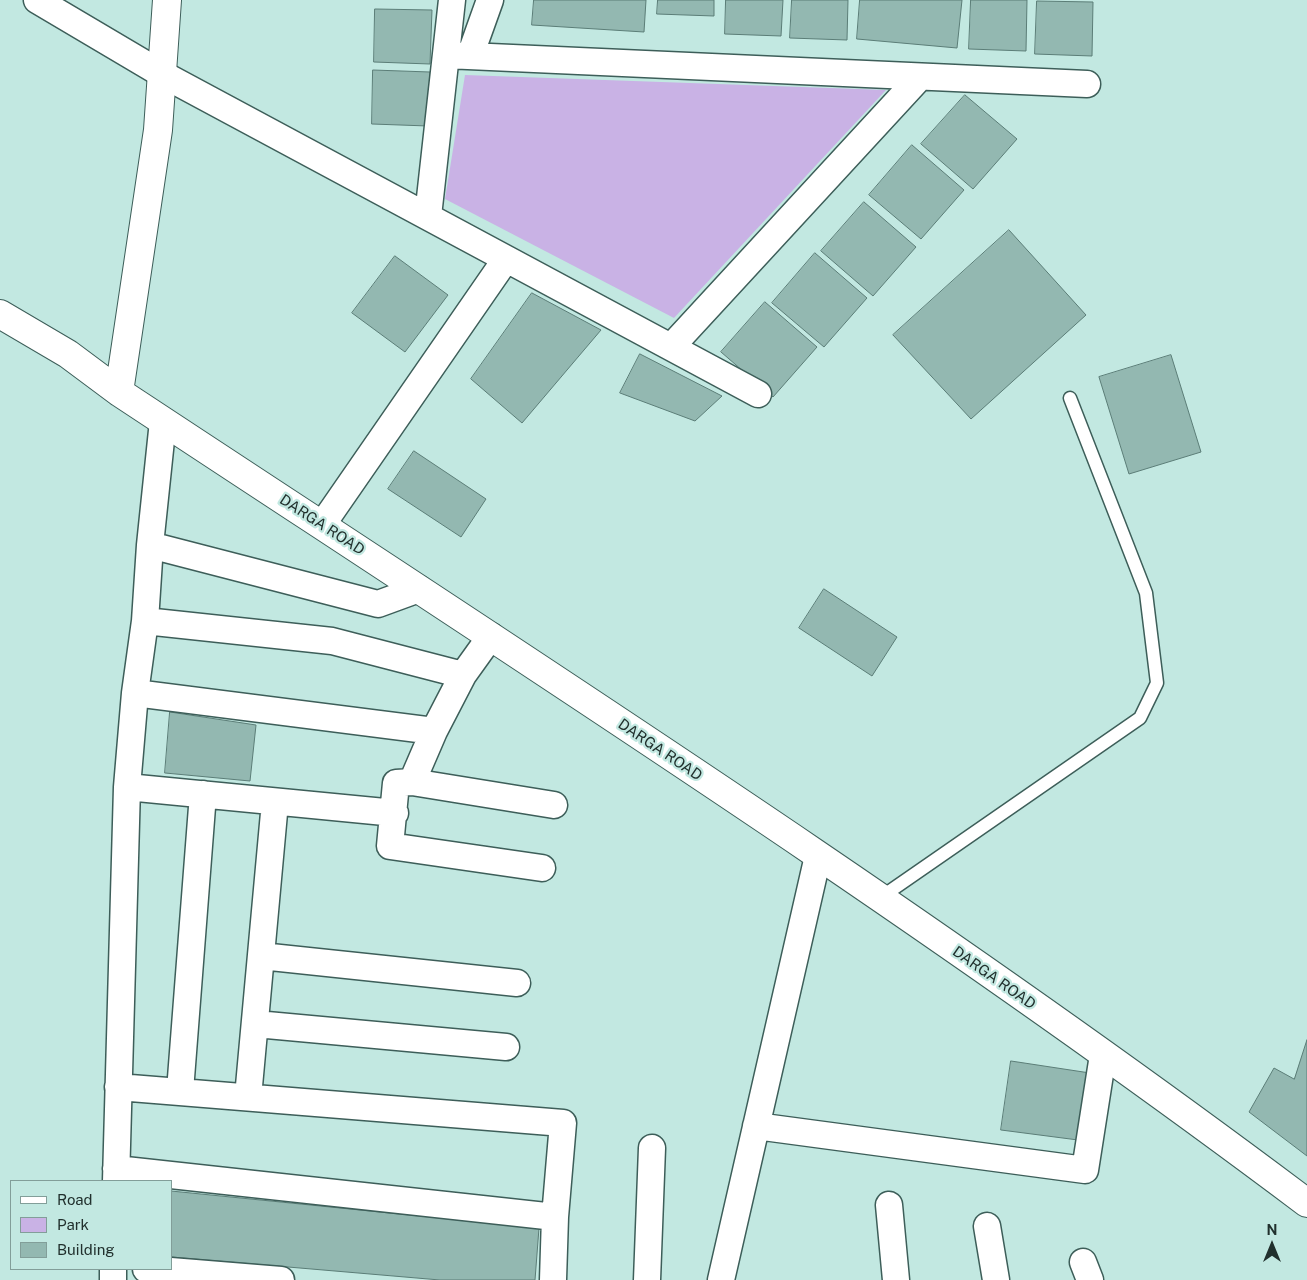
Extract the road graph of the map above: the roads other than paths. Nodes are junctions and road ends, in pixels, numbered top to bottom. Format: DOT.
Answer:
graph roads {
  1 [pos="37,0"];
  2 [pos="167,0"];
  3 [pos="452,0"];
  4 [pos="490,0"];
  5 [pos="458,55"];
  6 [pos="162,74"];
  7 [pos="920,77"];
  8 [pos="1087,84"];
  9 [pos="428,216"];
  10 [pos="506,259"];
  11 [pos="0,314"];
  12 [pos="671,347"];
  13 [pos="119,392"];
  14 [pos="758,394"];
  15 [pos="1070,398"];
  16 [pos="163,421"];
  17 [pos="322,525"];
  18 [pos="150,545"];
  19 [pos="419,589"];
  20 [pos="145,621"];
  21 [pos="491,636"];
  22 [pos="463,675"];
  23 [pos="135,693"];
  24 [pos="434,731"];
  25 [pos="412,782"];
  26 [pos="127,787"];
  27 [pos="202,794"];
  28 [pos="275,802"];
  29 [pos="554,805"];
  30 [pos="394,813"];
  31 [pos="818,856"];
  32 [pos="542,868"];
  33 [pos="880,898"];
  34 [pos="262,956"];
  35 [pos="517,982"];
  36 [pos="256,1024"];
  37 [pos="506,1047"];
  38 [pos="1103,1055"];
  39 [pos="118,1087"];
  40 [pos="180,1091"];
  41 [pos="248,1097"];
  42 [pos="756,1126"];
  43 [pos="652,1148"];
  44 [pos="116,1175"];
  45 [pos="168,1180"];
  46 [pos="172,1180"];
  47 [pos="1307,1203"];
  48 [pos="889,1205"];
  49 [pos="555,1217"];
  50 [pos="987,1226"];
  51 [pos="157,1270"];
  52 [pos="271,1280"];
  53 [pos="553,1280"];
  54 [pos="648,1280"];
  55 [pos="720,1280"];
  56 [pos="896,1280"];
  57 [pos="996,1280"];
  1 -- 6 [label="street"];
  2 -- 6 [label="street"];
  3 -- 5 [label="street"];
  4 -- 5 [label="street"];
  5 -- 7 [label="street"];
  5 -- 9 [label="street"];
  6 -- 9 [label="street"];
  6 -- 13 [label="street"];
  7 -- 8 [label="street"];
  7 -- 12 [label="street"];
  9 -- 10 [label="street"];
  10 -- 12 [label="street"];
  10 -- 17 [label="street"];
  11 -- 13 [label="street, DARGA ROAD"];
  12 -- 14 [label="street"];
  13 -- 16 [label="street, DARGA ROAD"];
  15 -- 33 [label="lane"];
  16 -- 17 [label="street, DARGA ROAD"];
  16 -- 18 [label="street"];
  17 -- 19 [label="street, DARGA ROAD"];
  18 -- 19 [label="street"];
  18 -- 20 [label="street"];
  19 -- 21 [label="street, DARGA ROAD"];
  20 -- 22 [label="street"];
  20 -- 23 [label="street"];
  21 -- 22 [label="street"];
  21 -- 31 [label="street, DARGA ROAD"];
  22 -- 24 [label="street"];
  23 -- 24 [label="street"];
  23 -- 26 [label="street"];
  24 -- 25 [label="street"];
  25 -- 29 [label="street"];
  25 -- 30 [label="street"];
  26 -- 27 [label="street"];
  26 -- 39 [label="street"];
  27 -- 28 [label="street"];
  27 -- 40 [label="street"];
  28 -- 30 [label="street"];
  28 -- 34 [label="street"];
  30 -- 32 [label="street"];
  31 -- 33 [label="street, DARGA ROAD"];
  31 -- 42 [label="street"];
  33 -- 38 [label="street, DARGA ROAD"];
  34 -- 35 [label="street"];
  34 -- 36 [label="street"];
  36 -- 37 [label="street"];
  36 -- 41 [label="street"];
  38 -- 42 [label="street"];
  38 -- 47 [label="street, DARGA ROAD"];
  39 -- 40 [label="street"];
  39 -- 44 [label="street"];
  40 -- 41 [label="street"];
  41 -- 49 [label="street"];
  42 -- 55 [label="street"];
  43 -- 54 [label="street"];
  44 -- 45 [label="street"];
  46 -- 49 [label="street"];
  48 -- 56 [label="street"];
  49 -- 53 [label="street"];
  50 -- 57 [label="street"];
  51 -- 52 [label="street"];
}
